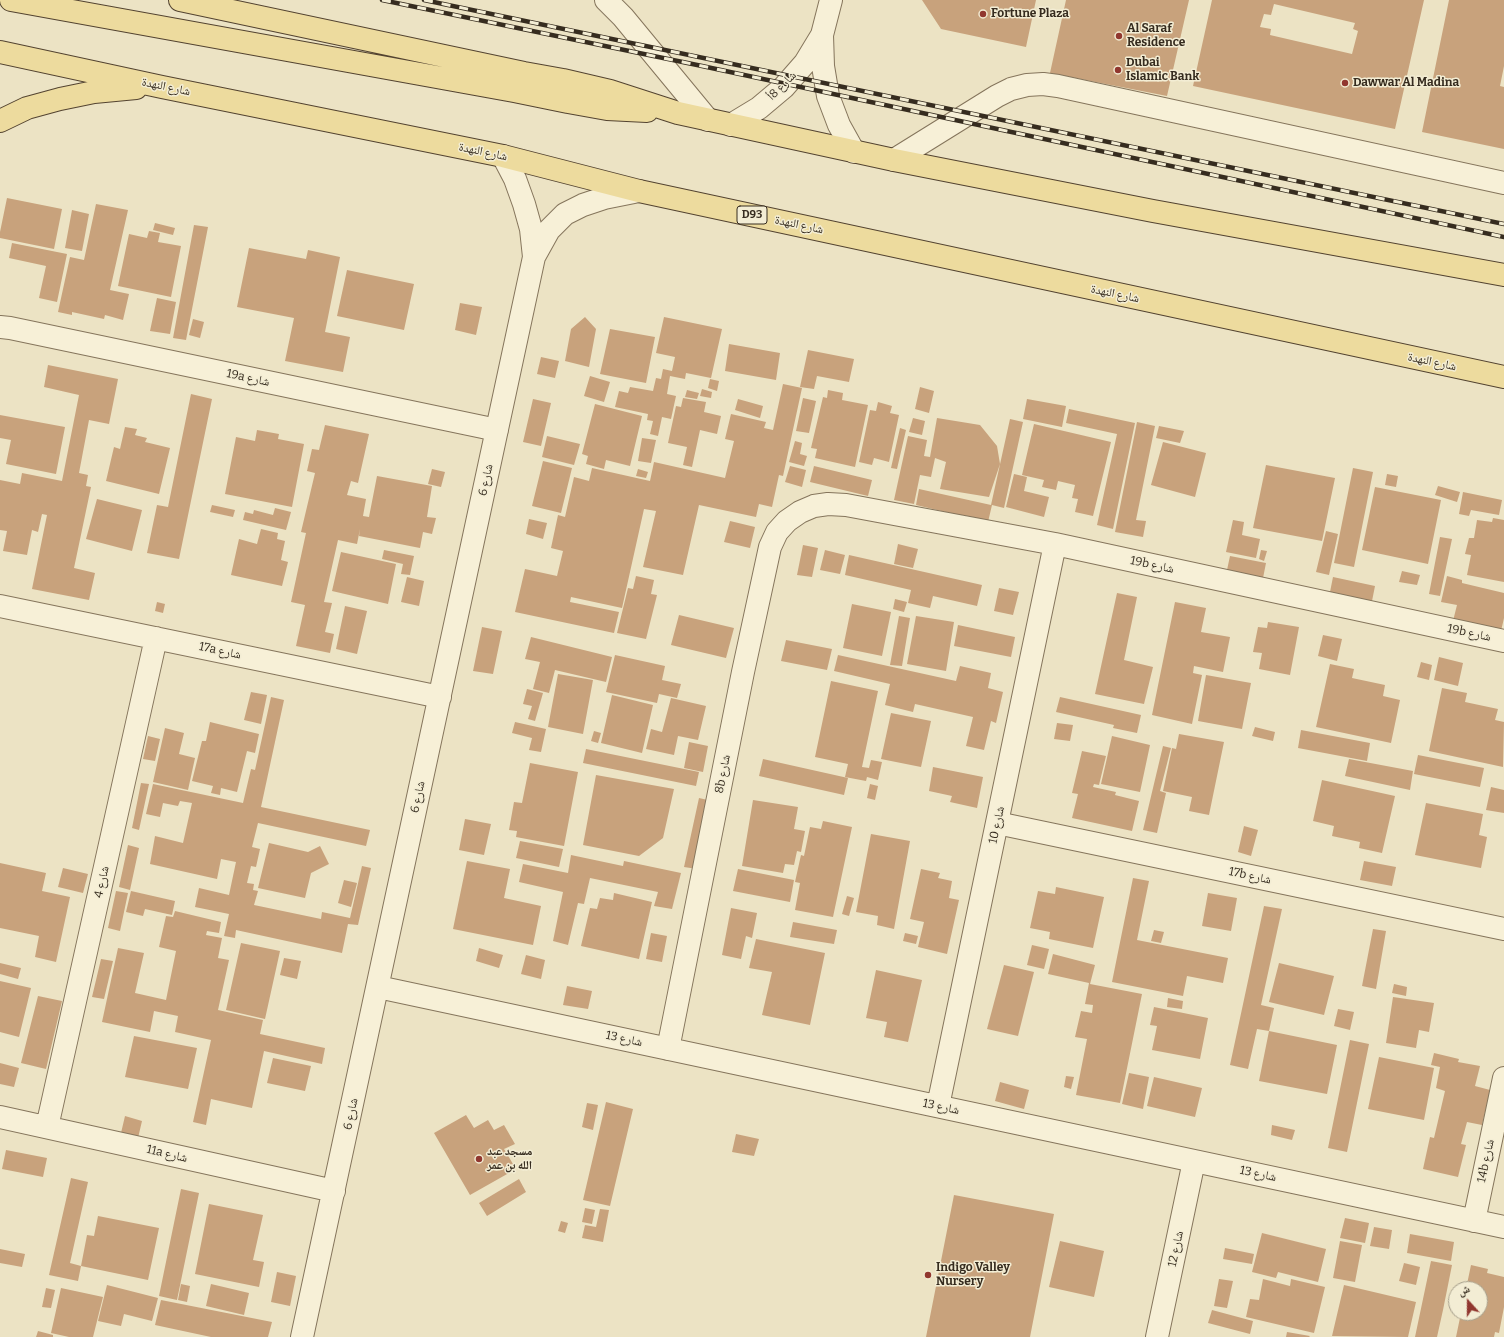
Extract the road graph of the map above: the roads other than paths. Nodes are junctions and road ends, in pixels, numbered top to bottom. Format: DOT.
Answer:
graph roads {
  1 [pos="11,0"];
  2 [pos="180,0"];
  3 [pos="606,0"];
  4 [pos="831,0"];
  5 [pos="822,35"];
  6 [pos="0,52"];
  7 [pos="162,87"];
  8 [pos="678,113"];
  9 [pos="708,120"];
  10 [pos="0,121"];
  11 [pos="731,125"];
  12 [pos="854,152"];
  13 [pos="503,156"];
  14 [pos="894,160"];
  15 [pos="1504,184"];
  16 [pos="638,191"];
  17 [pos="534,257"];
  18 [pos="1504,275"];
  19 [pos="0,327"];
  20 [pos="1504,377"];
  21 [pos="497,430"];
  22 [pos="800,512"];
  23 [pos="1055,544"];
  24 [pos="0,606"];
  25 [pos="156,638"];
  26 [pos="1504,641"];
  27 [pos="440,697"];
  28 [pos="997,823"];
  29 [pos="1504,929"];
  30 [pos="378,987"];
  31 [pos="668,1049"];
  32 [pos="1504,1078"];
  33 [pos="938,1106"];
  34 [pos="0,1117"];
  35 [pos="47,1127"];
  36 [pos="1194,1161"];
  37 [pos="334,1191"];
  38 [pos="1474,1221"];
  39 [pos="1504,1227"];
  40 [pos="302,1337"];
  41 [pos="1157,1337"];
  1 -- 8 [label="main road"];
  2 -- 8 [label="main road"];
  3 -- 9 [label="street"];
  4 -- 5 [label="street, شارع 8أ"];
  5 -- 11 [label="street, شارع 8أ"];
  5 -- 12 [label="street, شارع 8أ"];
  6 -- 7 [label="main road, شارع النهدة / D93"];
  7 -- 10 [label="main road"];
  7 -- 13 [label="main road, شارع النهدة / D93"];
  8 -- 9 [label="main road"];
  9 -- 11 [label="main road"];
  11 -- 12 [label="main road"];
  12 -- 14 [label="main road"];
  13 -- 16 [label="main road, شارع النهدة / D93"];
  13 -- 17 [label="street, شارع 6"];
  14 -- 15 [label="street"];
  14 -- 18 [label="main road"];
  16 -- 17 [label="street, شارع 6"];
  16 -- 20 [label="main road, شارع النهدة / D93"];
  17 -- 21 [label="street, شارع 6"];
  19 -- 21 [label="street, 19a شارع"];
  21 -- 27 [label="street, شارع 6"];
  22 -- 23 [label="street, 19b شارع"];
  22 -- 31 [label="street, 8b شارع"];
  23 -- 26 [label="street, 19b شارع"];
  23 -- 28 [label="street, شارع 10"];
  24 -- 25 [label="street, 17a شارع"];
  25 -- 27 [label="street, 17a شارع"];
  25 -- 35 [label="street, شارع 4"];
  27 -- 30 [label="street, شارع 6"];
  28 -- 29 [label="street, 17b شارع"];
  28 -- 33 [label="street, شارع 10"];
  30 -- 31 [label="street, شارع 13"];
  30 -- 37 [label="street, شارع 6"];
  31 -- 33 [label="street, شارع 13"];
  32 -- 38 [label="street, 14b شارع"];
  33 -- 36 [label="street, شارع 13"];
  34 -- 35 [label="street, 11a شارع"];
  35 -- 37 [label="street, 11a شارع"];
  36 -- 38 [label="street, شارع 13"];
  36 -- 41 [label="street, شارع 12"];
  37 -- 40 [label="street, شارع 6"];
  38 -- 39 [label="street, شارع 13"];
}
